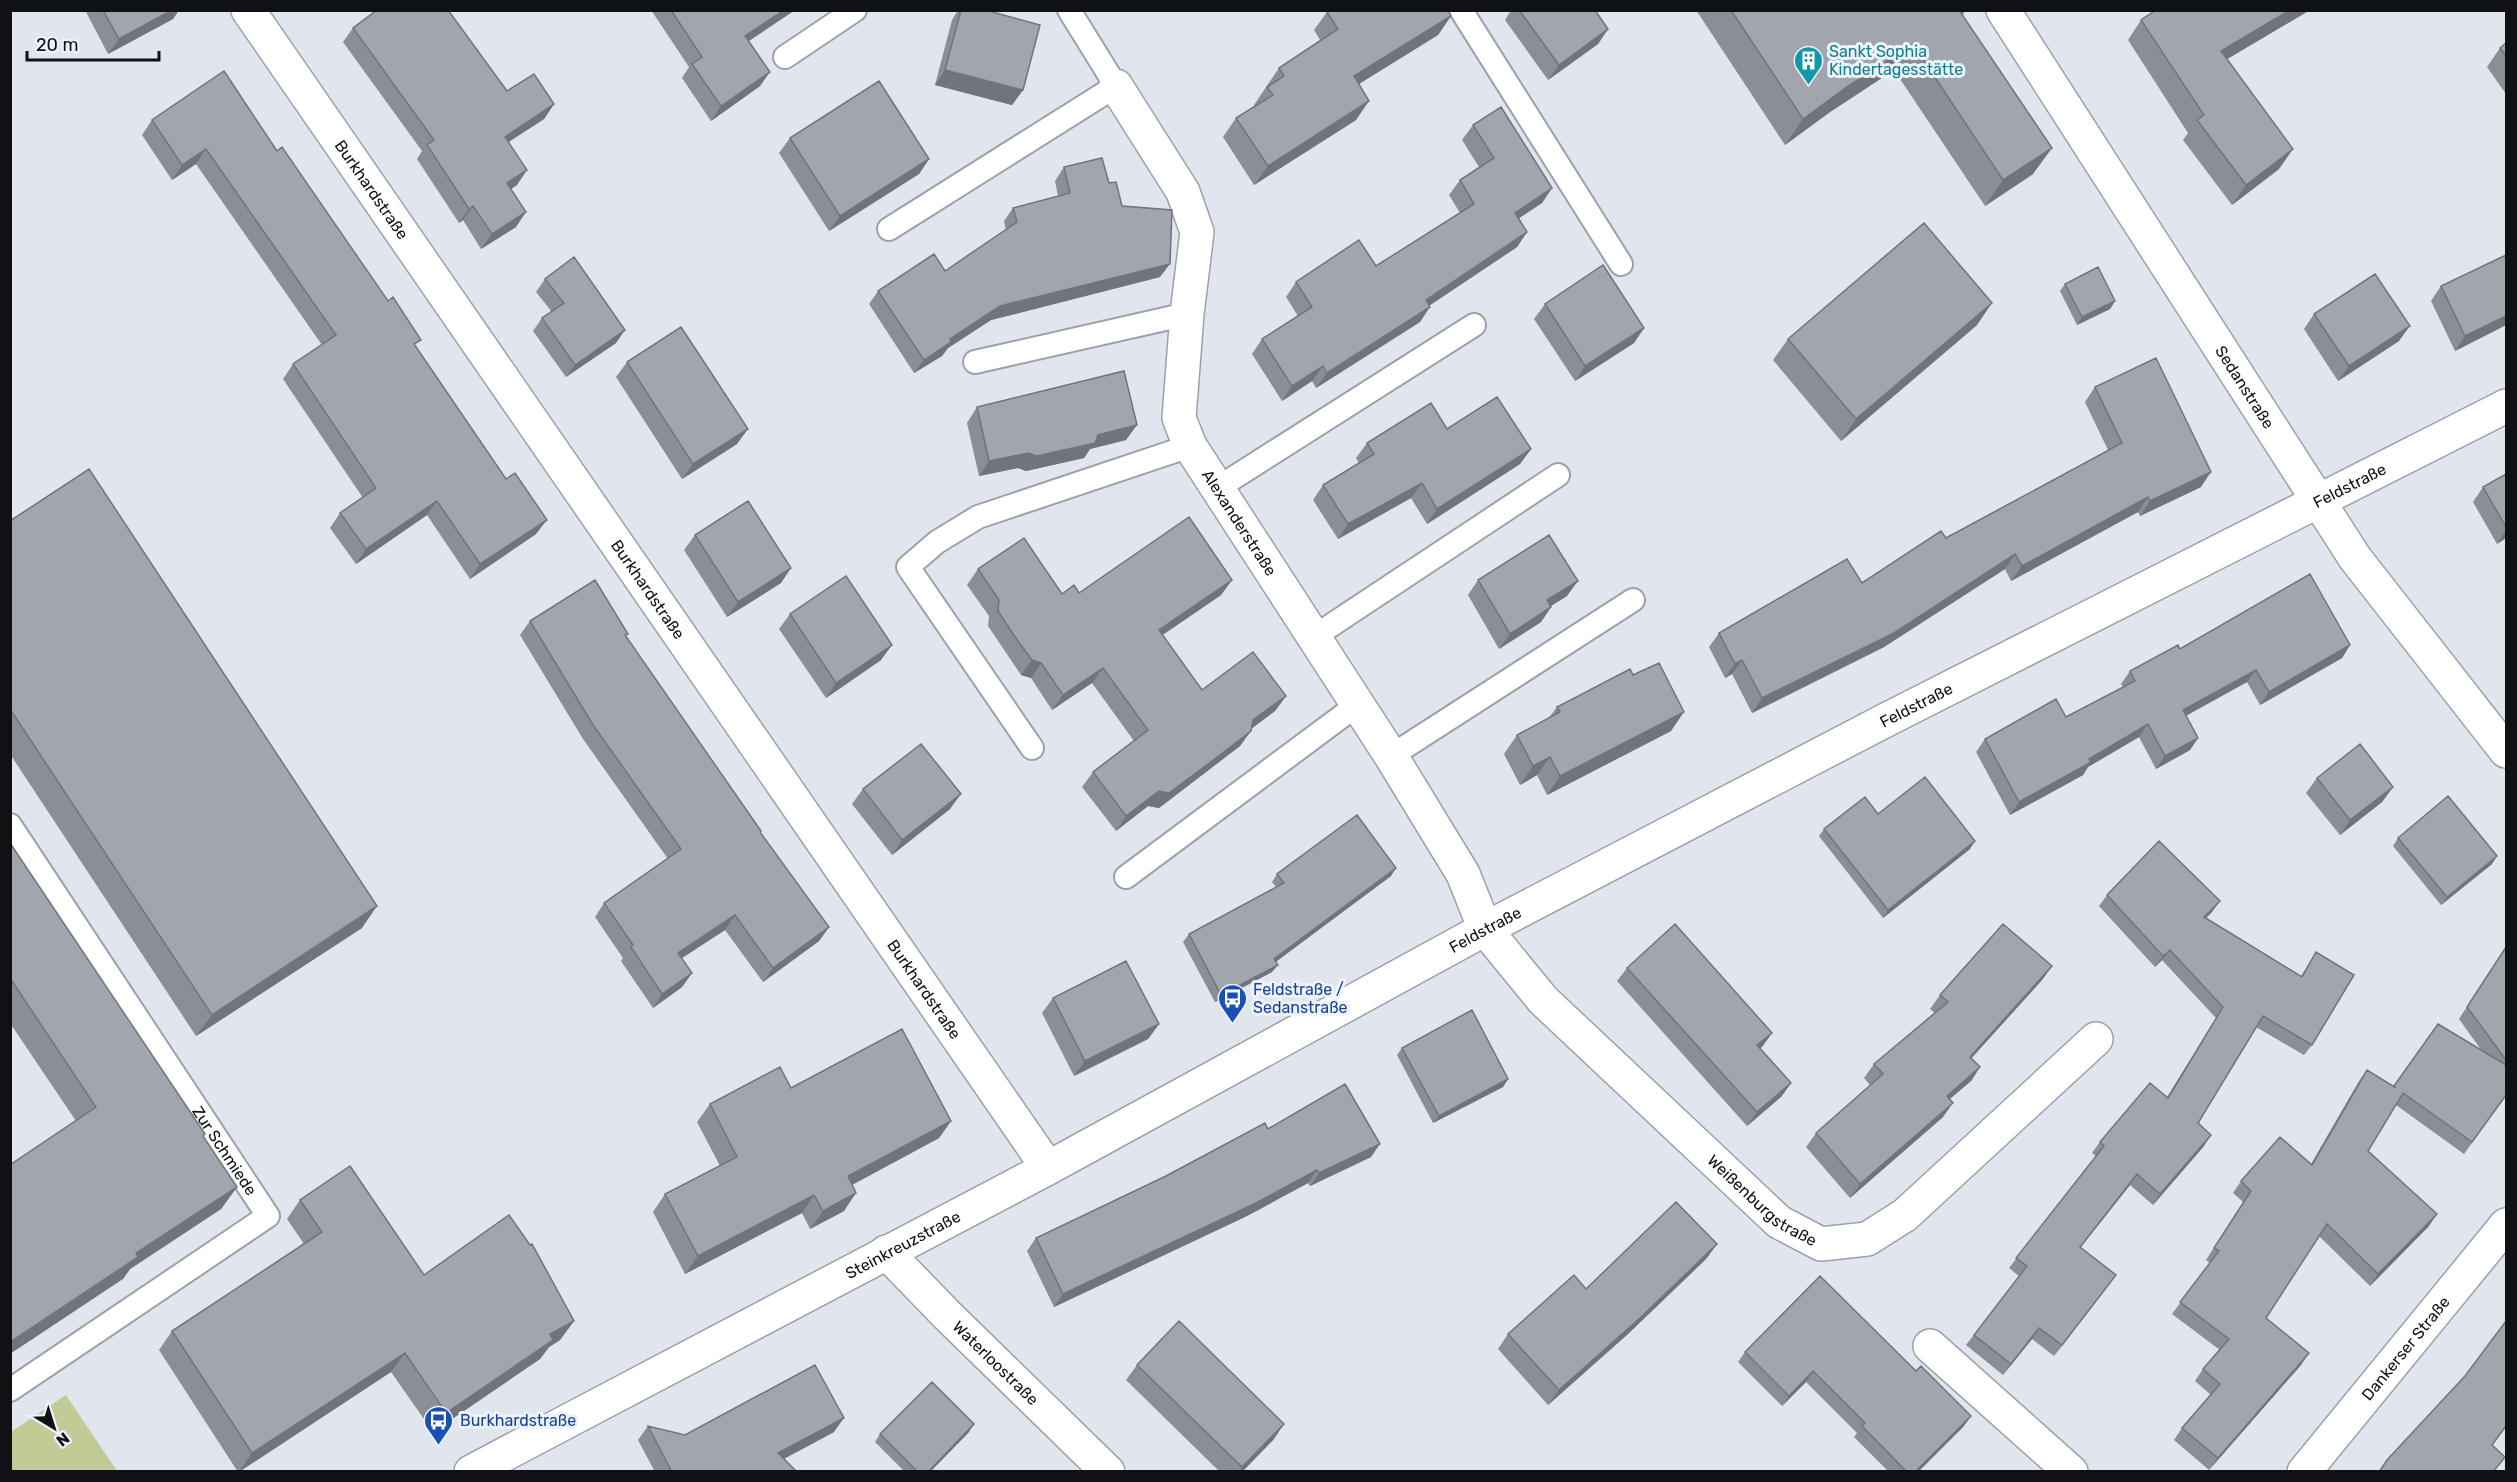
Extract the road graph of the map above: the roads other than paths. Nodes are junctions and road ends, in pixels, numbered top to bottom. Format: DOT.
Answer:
graph roads {
  1 [pos="248,10"];
  2 [pos="855,10"];
  3 [pos="1070,10"];
  4 [pos="1461,10"];
  5 [pos="2003,10"];
  6 [pos="785,57"];
  7 [pos="1116,86"];
  8 [pos="889,229"];
  9 [pos="1621,264"];
  10 [pos="1186,314"];
  11 [pos="1474,325"];
  12 [pos="975,362"];
  13 [pos="2506,406"];
  14 [pos="1190,446"];
  15 [pos="1558,475"];
  16 [pos="1216,489"];
  17 [pos="2317,503"];
  18 [pos="1633,600"];
  19 [pos="1312,638"];
  20 [pos="1357,705"];
  21 [pos="1032,748"];
  22 [pos="2506,752"];
  23 [pos="1392,756"];
  24 [pos="10,825"];
  25 [pos="1126,877"];
  26 [pos="1485,929"];
  27 [pos="1332,1012"];
  28 [pos="2096,1039"];
  29 [pos="1048,1168"];
  30 [pos="2506,1225"];
  31 [pos="886,1252"];
  32 [pos="1930,1346"];
  33 [pos="10,1390"];
  34 [pos="471,1472"];
  35 [pos="1108,1472"];
  36 [pos="2071,1472"];
  37 [pos="2304,1472"];
  1 -- 29 [label="street, Burkhardstraße"];
  2 -- 6 [label="lane"];
  3 -- 7 [label="lane"];
  4 -- 9 [label="lane"];
  5 -- 17 [label="street, Sedanstraße"];
  7 -- 8 [label="lane"];
  7 -- 10 [label="street, Alexanderstraße"];
  10 -- 12 [label="lane"];
  10 -- 14 [label="street, Alexanderstraße"];
  11 -- 16 [label="lane"];
  13 -- 17 [label="street, Feldstraße"];
  14 -- 16 [label="street, Alexanderstraße"];
  14 -- 21 [label="lane"];
  15 -- 19 [label="lane"];
  16 -- 19 [label="street, Alexanderstraße"];
  17 -- 22 [label="street, Sedanstraße"];
  17 -- 26 [label="street, Feldstraße"];
  18 -- 23 [label="lane"];
  19 -- 20 [label="street, Alexanderstraße"];
  20 -- 23 [label="street, Alexanderstraße"];
  20 -- 25 [label="lane"];
  23 -- 26 [label="street, Alexanderstraße"];
  24 -- 33 [label="lane, Zur Schmiede"];
  26 -- 27 [label="street, Feldstraße"];
  26 -- 28 [label="street, Weißenburgstraße"];
  27 -- 29 [label="street, Steinkreuzstraße"];
  29 -- 31 [label="street, Steinkreuzstraße"];
  30 -- 37 [label="street, Dankerser Straße"];
  31 -- 34 [label="street, Steinkreuzstraße"];
  31 -- 35 [label="street, Waterloostraße"];
  32 -- 36 [label="street"];
}
